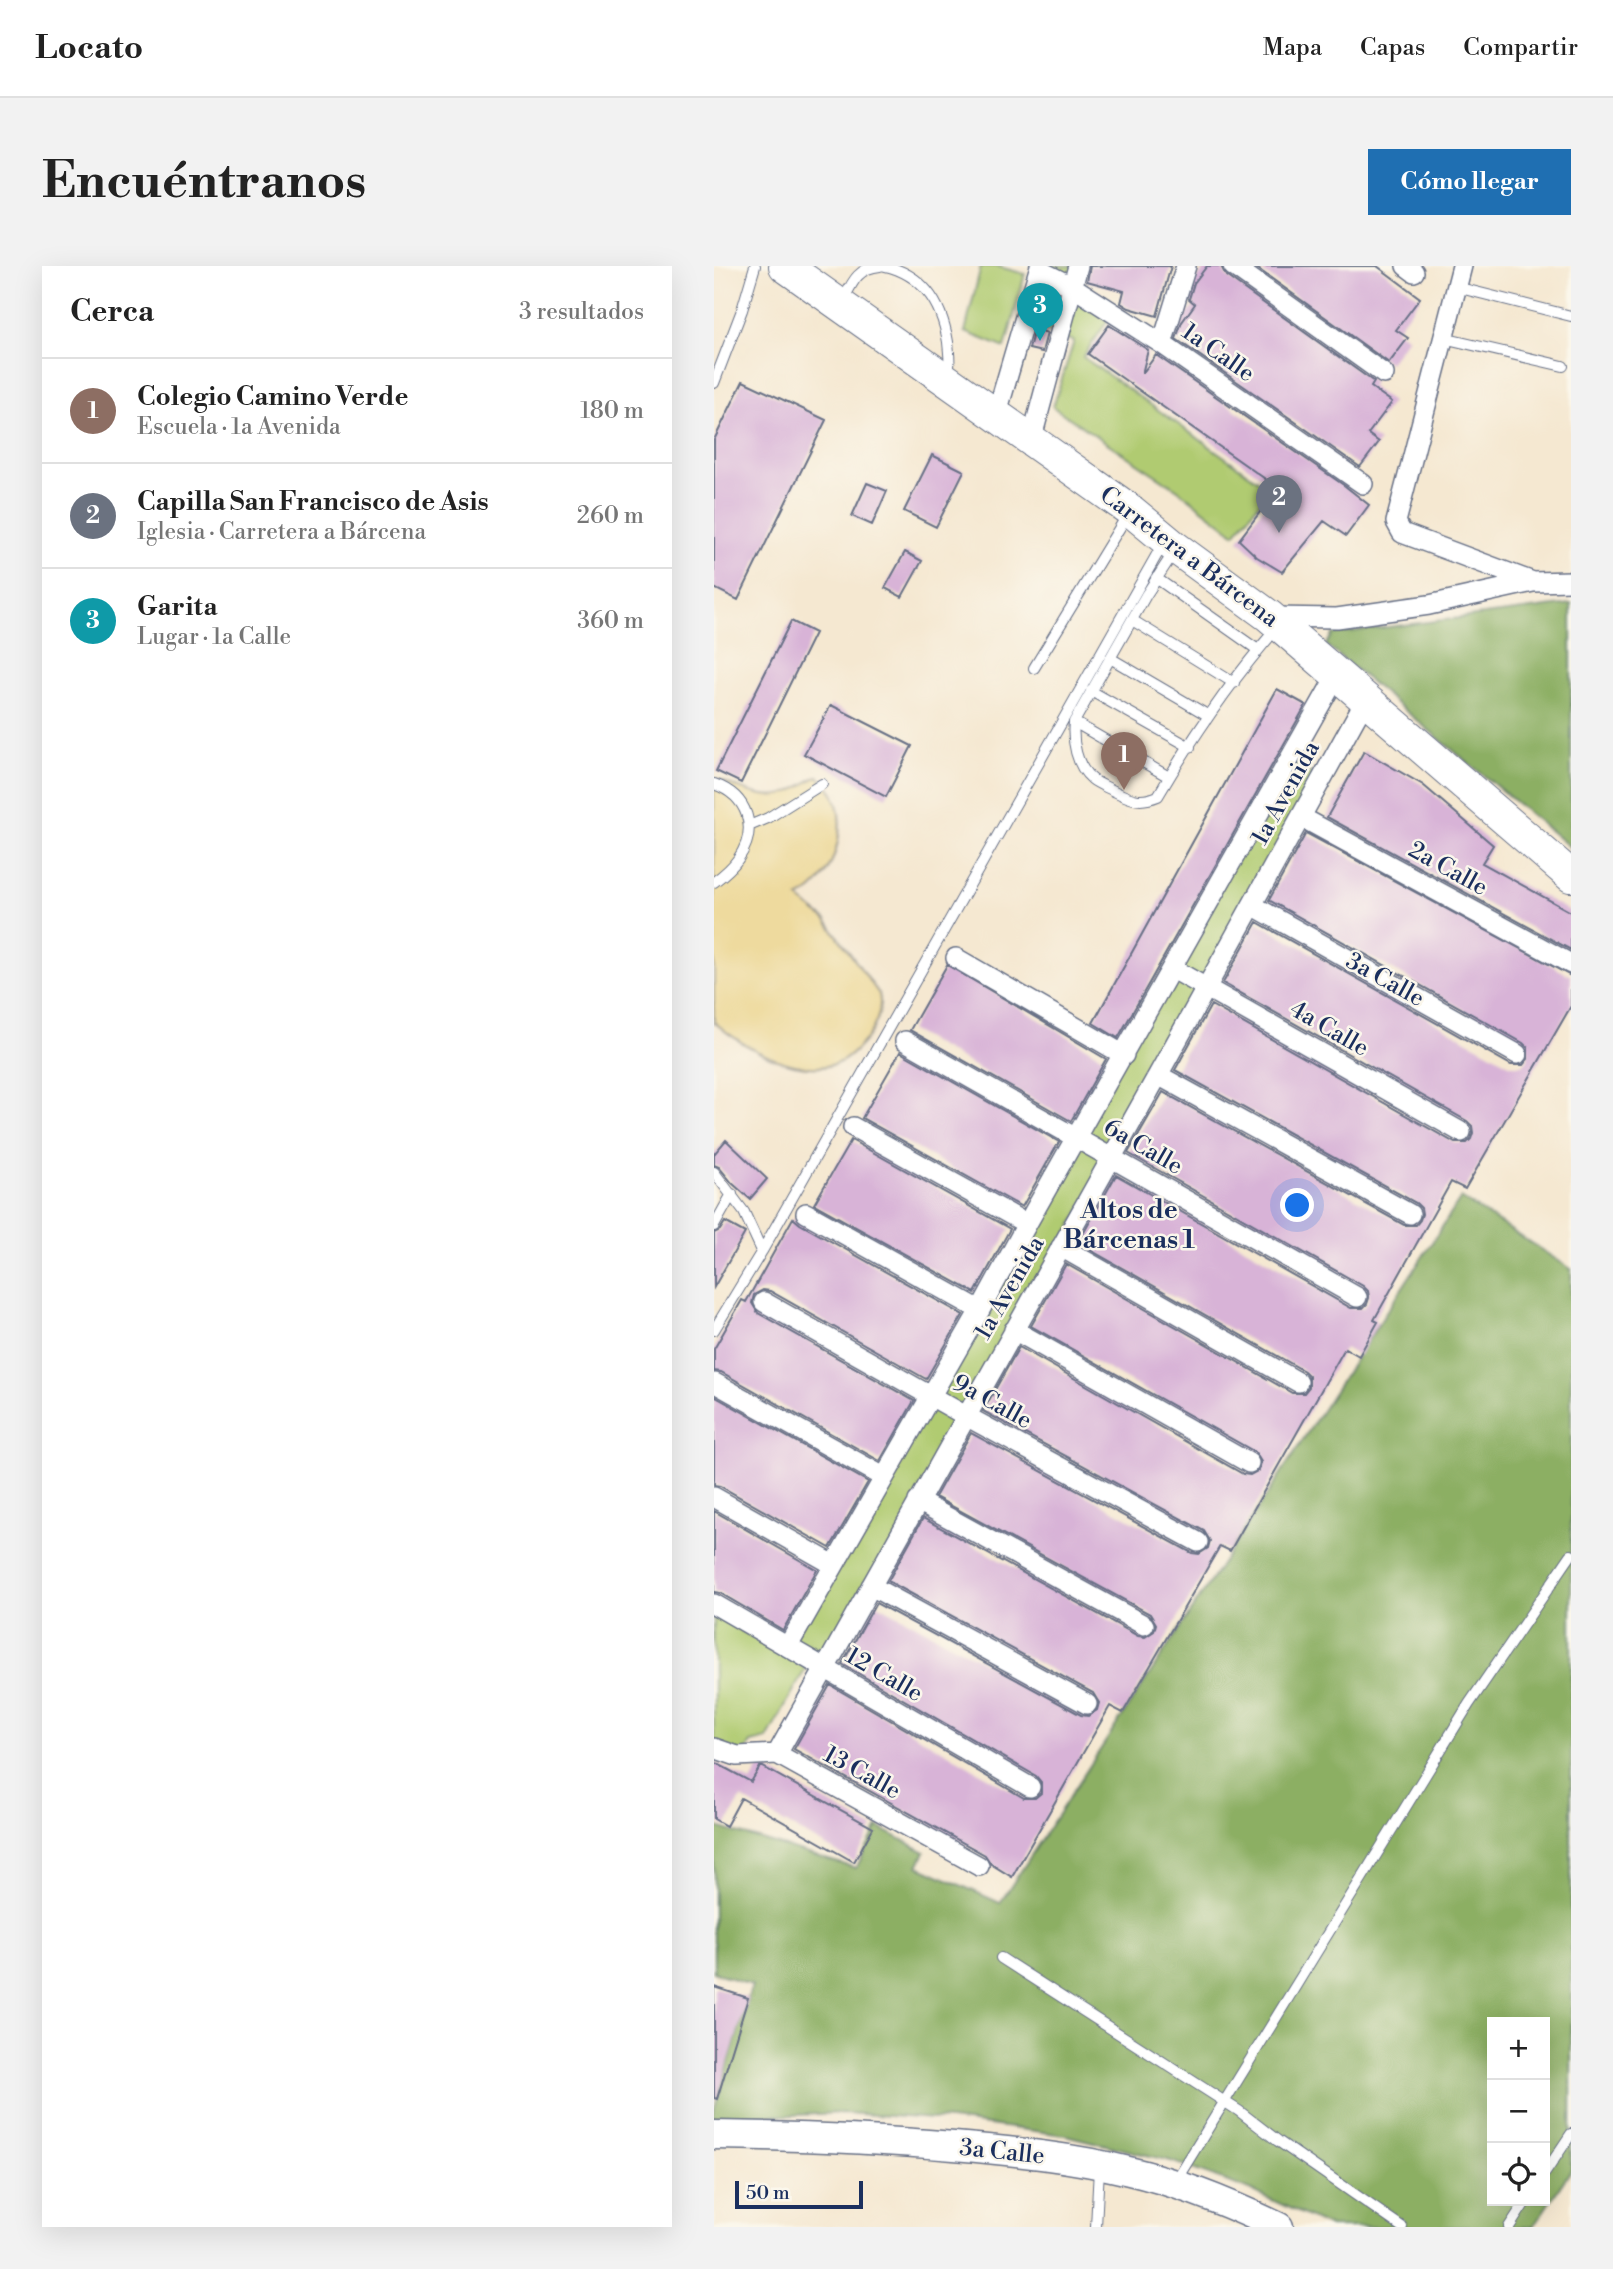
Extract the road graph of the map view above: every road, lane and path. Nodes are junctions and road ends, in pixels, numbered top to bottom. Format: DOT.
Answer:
graph roads {
  1 [pos="755,266"];
  2 [pos="785,266"];
  3 [pos="883,266"];
  4 [pos="1078,266"];
  5 [pos="1186,266"];
  6 [pos="1233,266"];
  7 [pos="1462,266"];
  8 [pos="1039,268"];
  9 [pos="1456,286"];
  10 [pos="1073,287"];
  11 [pos="841,306"];
  12 [pos="1571,316"];
  13 [pos="1443,338"];
  14 [pos="1162,344"];
  15 [pos="1563,366"];
  16 [pos="1384,374"];
  17 [pos="945,380"];
  18 [pos="714,383"];
  19 [pos="996,416"];
  20 [pos="1031,441"];
  21 [pos="1363,484"];
  22 [pos="1130,510"];
  23 [pos="1171,544"];
  24 [pos="1156,578"];
  25 [pos="1571,581"];
  26 [pos="1532,582"];
  27 [pos="1132,620"];
  28 [pos="1274,621"];
  29 [pos="1258,650"];
  30 [pos="1110,658"];
  31 [pos="1034,668"];
  32 [pos="1337,675"];
  33 [pos="1234,683"];
  34 [pos="1091,691"];
  35 [pos="1366,699"];
  36 [pos="1209,716"];
  37 [pos="1074,722"];
  38 [pos="1190,747"];
  39 [pos="1169,777"];
  40 [pos="714,784"];
  41 [pos="822,784"];
  42 [pos="1301,817"];
  43 [pos="749,826"];
  44 [pos="1571,876"];
  45 [pos="714,882"];
  46 [pos="1252,905"];
  47 [pos="956,958"];
  48 [pos="1571,964"];
  49 [pos="1173,969"];
  50 [pos="1205,988"];
  51 [pos="905,1041"];
  52 [pos="1517,1054"];
  53 [pos="1124,1055"];
  54 [pos="1158,1074"];
  55 [pos="853,1127"];
  56 [pos="1461,1132"];
  57 [pos="1076,1138"];
  58 [pos="1110,1157"];
  59 [pos="714,1172"];
  60 [pos="732,1194"];
  61 [pos="806,1213"];
  62 [pos="1410,1214"];
  63 [pos="1027,1224"];
  64 [pos="714,1226"];
  65 [pos="1061,1247"];
  66 [pos="762,1251"];
  67 [pos="1357,1297"];
  68 [pos="764,1302"];
  69 [pos="980,1310"];
  70 [pos="714,1330"];
  71 [pos="1014,1330"];
  72 [pos="1298,1382"];
  73 [pos="715,1383"];
  74 [pos="931,1396"];
  75 [pos="966,1416"];
  76 [pos="1249,1463"];
  77 [pos="884,1477"];
  78 [pos="714,1497"];
  79 [pos="918,1501"];
  80 [pos="1198,1542"];
  81 [pos="1571,1555"];
  82 [pos="834,1565"];
  83 [pos="871,1586"];
  84 [pos="714,1604"];
  85 [pos="1144,1625"];
  86 [pos="788,1646"];
  87 [pos="824,1668"];
  88 [pos="1087,1704"];
  89 [pos="714,1748"];
  90 [pos="776,1754"];
  91 [pos="1030,1787"];
  92 [pos="979,1866"];
  93 [pos="1001,1958"];
  94 [pos="1223,2102"];
  95 [pos="1571,2134"];
  96 [pos="714,2135"];
  97 [pos="1100,2164"];
  98 [pos="1550,2166"];
  99 [pos="1174,2184"];
  100 [pos="1523,2206"];
  101 [pos="1270,2225"];
  102 [pos="1096,2227"];
  103 [pos="1402,2227"];
  104 [pos="1509,2227"];
  1 -- 18 [label="lane"];
  2 -- 11 [label="main road, Carretera a Bárcena"];
  3 -- 11 [label="lane"];
  3 -- 17 [label="lane"];
  4 -- 10 [label="street"];
  5 -- 14 [label="street"];
  6 -- 16 [label="street"];
  7 -- 9 [label="street"];
  8 -- 10 [label="street, 1a Calle"];
  8 -- 19 [label="street"];
  9 -- 12 [label="lane"];
  9 -- 13 [label="street"];
  10 -- 14 [label="street, 1a Calle"];
  10 -- 20 [label="street"];
  11 -- 17 [label="main road, Carretera a Bárcena"];
  13 -- 15 [label="lane"];
  13 -- 26 [label="street"];
  14 -- 21 [label="street, 1a Calle"];
  17 -- 19 [label="main road, Carretera a Bárcena"];
  19 -- 20 [label="main road, Carretera a Bárcena"];
  20 -- 22 [label="main road, Carretera a Bárcena"];
  22 -- 23 [label="main road, Carretera a Bárcena"];
  22 -- 31 [label="lane"];
  23 -- 24 [label="lane"];
  23 -- 28 [label="main road, Carretera a Bárcena"];
  23 -- 66 [label="lane"];
  24 -- 27 [label="lane"];
  24 -- 29 [label="lane"];
  25 -- 26 [label="street"];
  26 -- 28 [label="street"];
  27 -- 30 [label="lane"];
  27 -- 33 [label="lane"];
  28 -- 29 [label="lane"];
  28 -- 32 [label="main road, Carretera a Bárcena"];
  29 -- 33 [label="lane"];
  30 -- 34 [label="lane"];
  30 -- 36 [label="lane"];
  32 -- 35 [label="main road, Carretera a Bárcena"];
  32 -- 49 [label="street, 1a Avenida"];
  33 -- 36 [label="lane"];
  34 -- 37 [label="lane"];
  34 -- 38 [label="lane"];
  35 -- 42 [label="street, 1a Avenida"];
  35 -- 44 [label="main road, Carretera a Bárcena"];
  36 -- 38 [label="lane"];
  37 -- 39 [label="lane"];
  37 -- 39 [label="lane"];
  38 -- 39 [label="lane"];
  40 -- 43 [label="lane"];
  41 -- 43 [label="lane"];
  42 -- 46 [label="street, 1a Avenida"];
  42 -- 48 [label="street, 2a Calle"];
  43 -- 45 [label="lane"];
  46 -- 50 [label="street, 1a Avenida"];
  46 -- 52 [label="street, 3a Calle"];
  47 -- 53 [label="street"];
  49 -- 50 [label="street, 4a Calle"];
  49 -- 53 [label="street, 1a Avenida"];
  50 -- 54 [label="street, 1a Avenida"];
  50 -- 56 [label="street, 4a Calle"];
  51 -- 57 [label="street, 6a Calle"];
  53 -- 57 [label="street, 1a Avenida"];
  54 -- 58 [label="street, 1a Avenida"];
  54 -- 62 [label="street"];
  55 -- 63 [label="street"];
  57 -- 58 [label="street, 6a Calle"];
  57 -- 63 [label="street, 1a Avenida"];
  58 -- 65 [label="street, 1a Avenida"];
  58 -- 67 [label="street, 6a Calle"];
  59 -- 60 [label="lane"];
  60 -- 64 [label="lane"];
  60 -- 66 [label="lane"];
  61 -- 69 [label="street"];
  63 -- 69 [label="street, 1a Avenida"];
  65 -- 71 [label="street, 1a Avenida"];
  65 -- 72 [label="street"];
  66 -- 70 [label="lane"];
  68 -- 74 [label="street, 9a Calle"];
  69 -- 74 [label="street, 1a Avenida"];
  71 -- 75 [label="street, 1a Avenida"];
  71 -- 76 [label="street"];
  73 -- 77 [label="street"];
  74 -- 75 [label="street, 9a Calle"];
  74 -- 77 [label="street, 1a Avenida"];
  75 -- 79 [label="street, 1a Avenida"];
  75 -- 80 [label="street, 9a Calle"];
  77 -- 82 [label="street, 1a Avenida"];
  78 -- 82 [label="street"];
  79 -- 83 [label="street, 1a Avenida"];
  79 -- 85 [label="street"];
  81 -- 94 [label="lane"];
  82 -- 86 [label="street, 1a Avenida"];
  83 -- 87 [label="street, 1a Avenida"];
  83 -- 88 [label="street"];
  84 -- 86 [label="street, 12 Calle"];
  86 -- 87 [label="street, 12 Calle"];
  87 -- 90 [label="street, 1a Avenida"];
  87 -- 91 [label="street, 12 Calle"];
  89 -- 90 [label="street"];
  90 -- 92 [label="street, 13 Calle"];
  93 -- 94 [label="lane"];
  94 -- 99 [label="lane"];
  94 -- 103 [label="lane"];
  95 -- 98 [label="lane"];
  96 -- 97 [label="main road, 3a Calle"];
  97 -- 99 [label="main road, 3a Calle"];
  97 -- 102 [label="lane"];
  99 -- 101 [label="main road, 3a Calle"];
  100 -- 104 [label="lane"];
}
